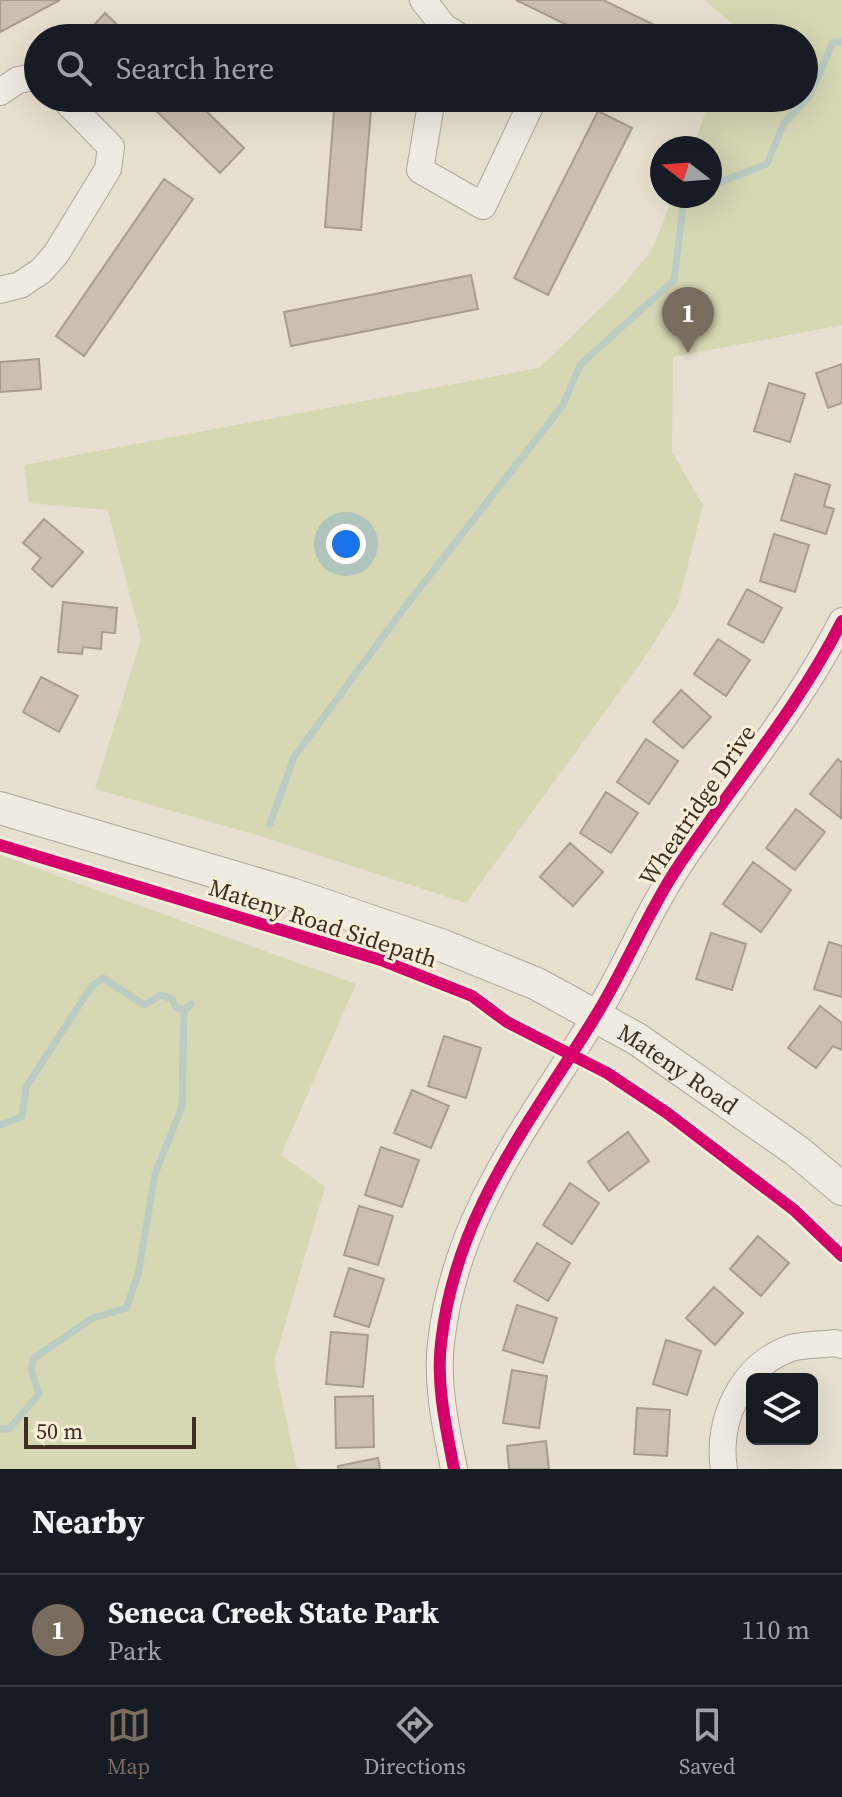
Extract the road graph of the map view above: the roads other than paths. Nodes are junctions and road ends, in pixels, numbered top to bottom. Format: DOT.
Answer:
graph roads {
  1 [pos="423,0"];
  2 [pos="442,24"];
  3 [pos="24,79"];
  4 [pos="0,92"];
  5 [pos="77,112"];
  6 [pos="430,112"];
  7 [pos="527,112"];
  8 [pos="0,290"];
  9 [pos="842,621"];
  10 [pos="0,808"];
  11 [pos="596,1017"];
  12 [pos="842,1189"];
  13 [pos="842,1345"];
  14 [pos="454,1469"];
  15 [pos="724,1469"];
  1 -- 2 [label="street"];
  3 -- 4 [label="street"];
  5 -- 8 [label="street"];
  6 -- 7 [label="street"];
  9 -- 11 [label="street, Wheatridge Drive"];
  10 -- 11 [label="street, Mateny Road"];
  11 -- 12 [label="street, Mateny Road"];
  11 -- 14 [label="street, Wheatridge Drive"];
  13 -- 15 [label="street"];
}
